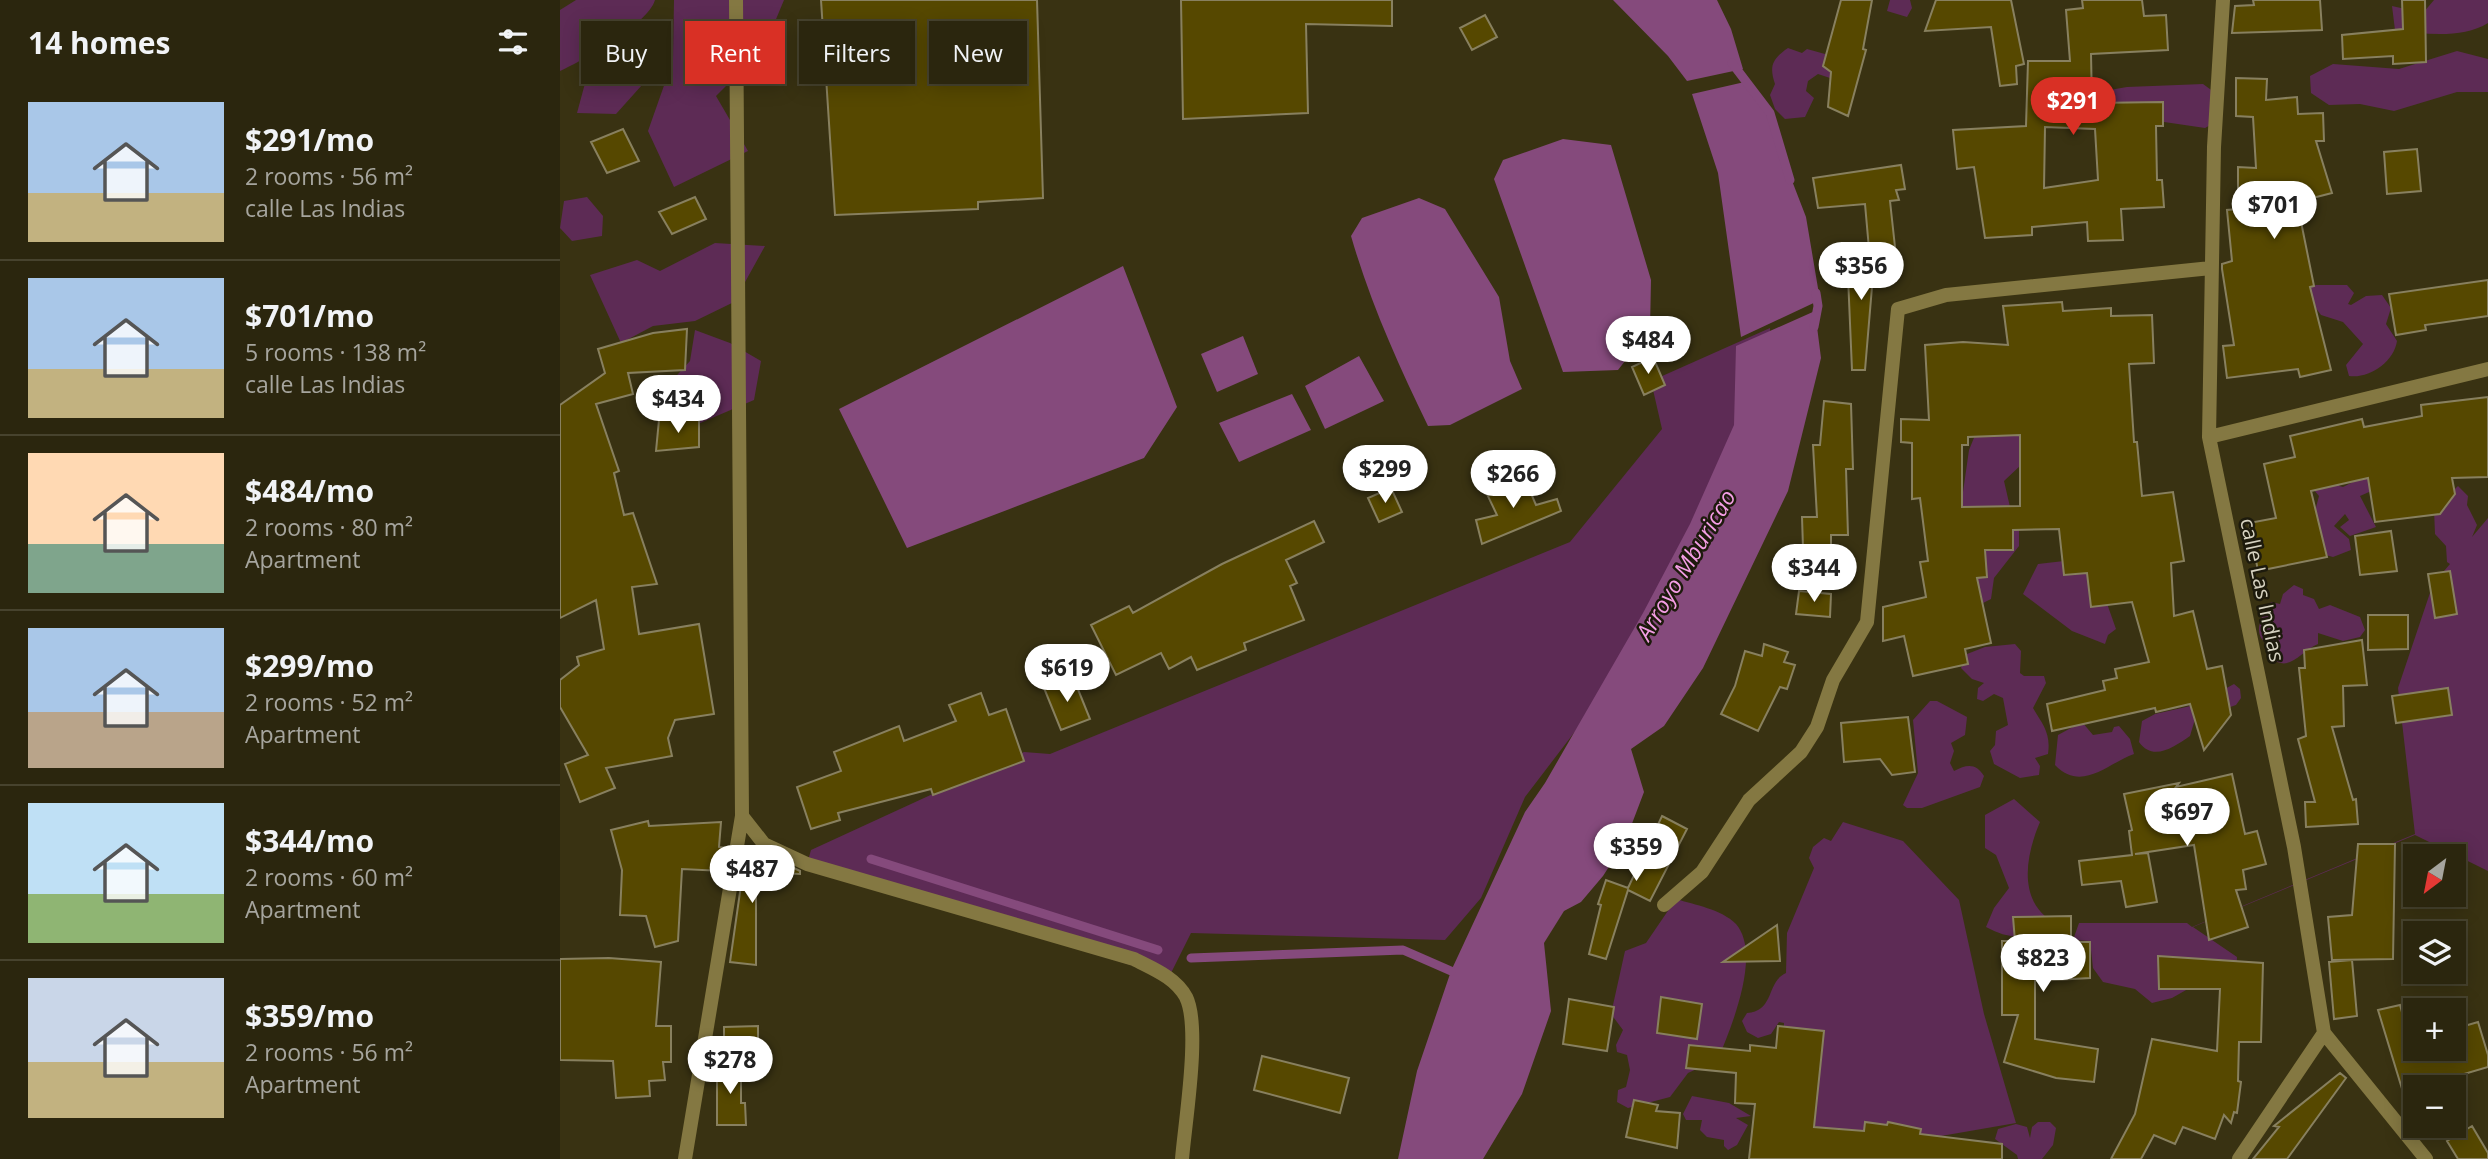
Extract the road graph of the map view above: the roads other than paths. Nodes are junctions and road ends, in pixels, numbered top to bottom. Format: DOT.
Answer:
graph roads {
  1 [pos="736,0"];
  2 [pos="2223,0"];
  3 [pos="2211,268"];
  4 [pos="2488,369"];
  5 [pos="2209,437"];
  6 [pos="742,816"];
  7 [pos="1664,905"];
  8 [pos="2324,1033"];
  9 [pos="685,1159"];
  10 [pos="1182,1159"];
  11 [pos="2239,1159"];
  12 [pos="2426,1159"];
  1 -- 6 [label="street"];
  2 -- 3 [label="street, calle Las Indias"];
  3 -- 5 [label="street, calle Las Indias"];
  3 -- 7 [label="street"];
  4 -- 5 [label="street"];
  5 -- 8 [label="street, calle Las Indias"];
  6 -- 9 [label="street"];
  6 -- 10 [label="street"];
  8 -- 11 [label="street"];
  8 -- 12 [label="street"];
}
